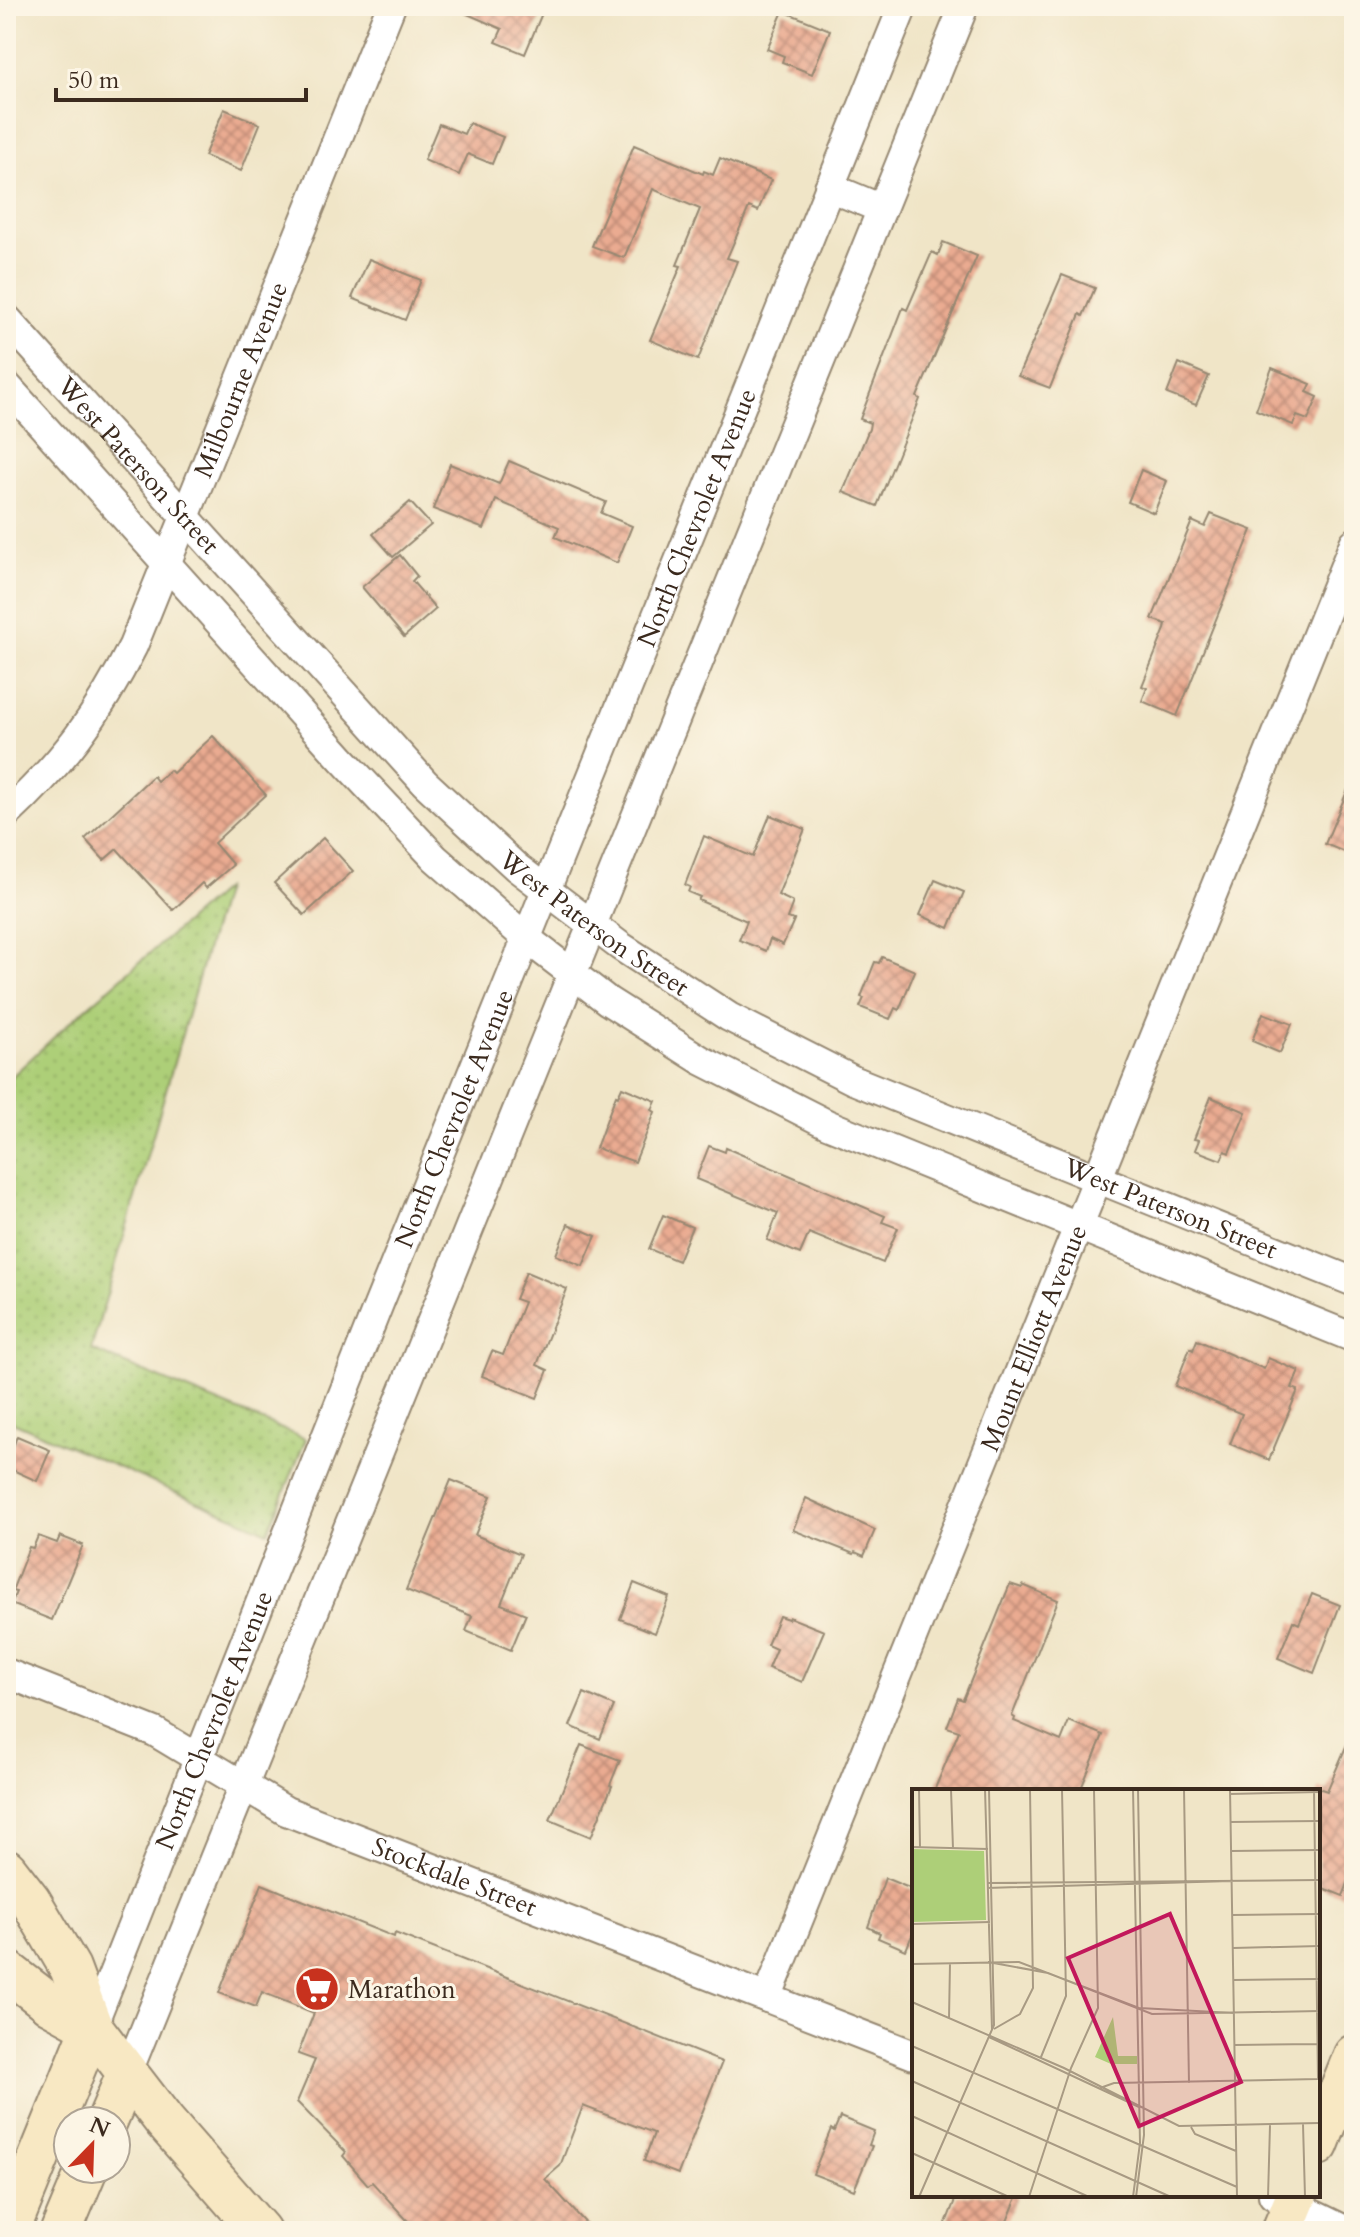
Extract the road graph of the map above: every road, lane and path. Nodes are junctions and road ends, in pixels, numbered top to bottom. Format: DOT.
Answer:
graph roads {
  1 [pos="391,6"];
  2 [pos="903,6"];
  3 [pos="964,6"];
  4 [pos="829,187"];
  5 [pos="882,209"];
  6 [pos="6,318"];
  7 [pos="6,385"];
  8 [pos="185,517"];
  9 [pos="1354,543"];
  10 [pos="167,564"];
  11 [pos="6,815"];
  12 [pos="545,891"];
  13 [pos="592,926"];
  14 [pos="526,938"];
  15 [pos="573,975"];
  16 [pos="1097,1179"];
  17 [pos="1077,1227"];
  18 [pos="1354,1282"];
  19 [pos="1354,1338"];
  20 [pos="6,1673"];
  21 [pos="198,1757"];
  22 [pos="245,1787"];
  23 [pos="6,1869"];
  24 [pos="6,1970"];
  25 [pos="767,1998"];
  26 [pos="92,2027"];
  27 [pos="912,2054"];
  28 [pos="1354,2055"];
  29 [pos="127,2074"];
  30 [pos="114,2105"];
  31 [pos="1320,2140"];
  32 [pos="80,2185"];
  33 [pos="1286,2206"];
  34 [pos="9,2231"];
  35 [pos="61,2231"];
  36 [pos="260,2231"];
  37 [pos="1347,2231"];
  1 -- 8 [label="street, Milbourne Avenue"];
  2 -- 4 [label="street, North Chevrolet Avenue"];
  3 -- 5 [label="street, North Chevrolet Avenue"];
  4 -- 5 [label="street"];
  4 -- 12 [label="street, North Chevrolet Avenue"];
  5 -- 13 [label="street, North Chevrolet Avenue"];
  6 -- 8 [label="street, West Paterson Street"];
  7 -- 10 [label="street, West Paterson Street"];
  8 -- 10 [label="street, Milbourne Avenue"];
  8 -- 12 [label="street, West Paterson Street"];
  9 -- 16 [label="street, Mount Elliott Avenue"];
  10 -- 11 [label="street, Milbourne Avenue"];
  10 -- 14 [label="street, West Paterson Street"];
  12 -- 13 [label="street, West Paterson Street"];
  12 -- 14 [label="street, North Chevrolet Avenue"];
  13 -- 15 [label="street, North Chevrolet Avenue"];
  13 -- 16 [label="street, West Paterson Street"];
  14 -- 15 [label="street, West Paterson Street"];
  14 -- 21 [label="street, North Chevrolet Avenue"];
  15 -- 17 [label="street, West Paterson Street"];
  15 -- 22 [label="street, North Chevrolet Avenue"];
  16 -- 17 [label="street, Mount Elliott Avenue"];
  16 -- 18 [label="street, West Paterson Street"];
  17 -- 19 [label="street, West Paterson Street"];
  17 -- 25 [label="street, Mount Elliott Avenue"];
  20 -- 21 [label="street, Stockdale Street"];
  21 -- 22 [label="street, Stockdale Street"];
  21 -- 26 [label="street, North Chevrolet Avenue"];
  22 -- 25 [label="street, Stockdale Street"];
  22 -- 29 [label="street, North Chevrolet Avenue"];
  23 -- 26 [label="main road"];
  24 -- 26 [label="main road"];
  25 -- 27 [label="street, Stockdale Street"];
  26 -- 29 [label="main road"];
  26 -- 34 [label="main road, North Chevrolet Avenue"];
  28 -- 31 [label="main road"];
  29 -- 30 [label="main road, North Chevrolet Avenue"];
  29 -- 36 [label="main road"];
  32 -- 35 [label="main road"];
  33 -- 37 [label="street"];
}
